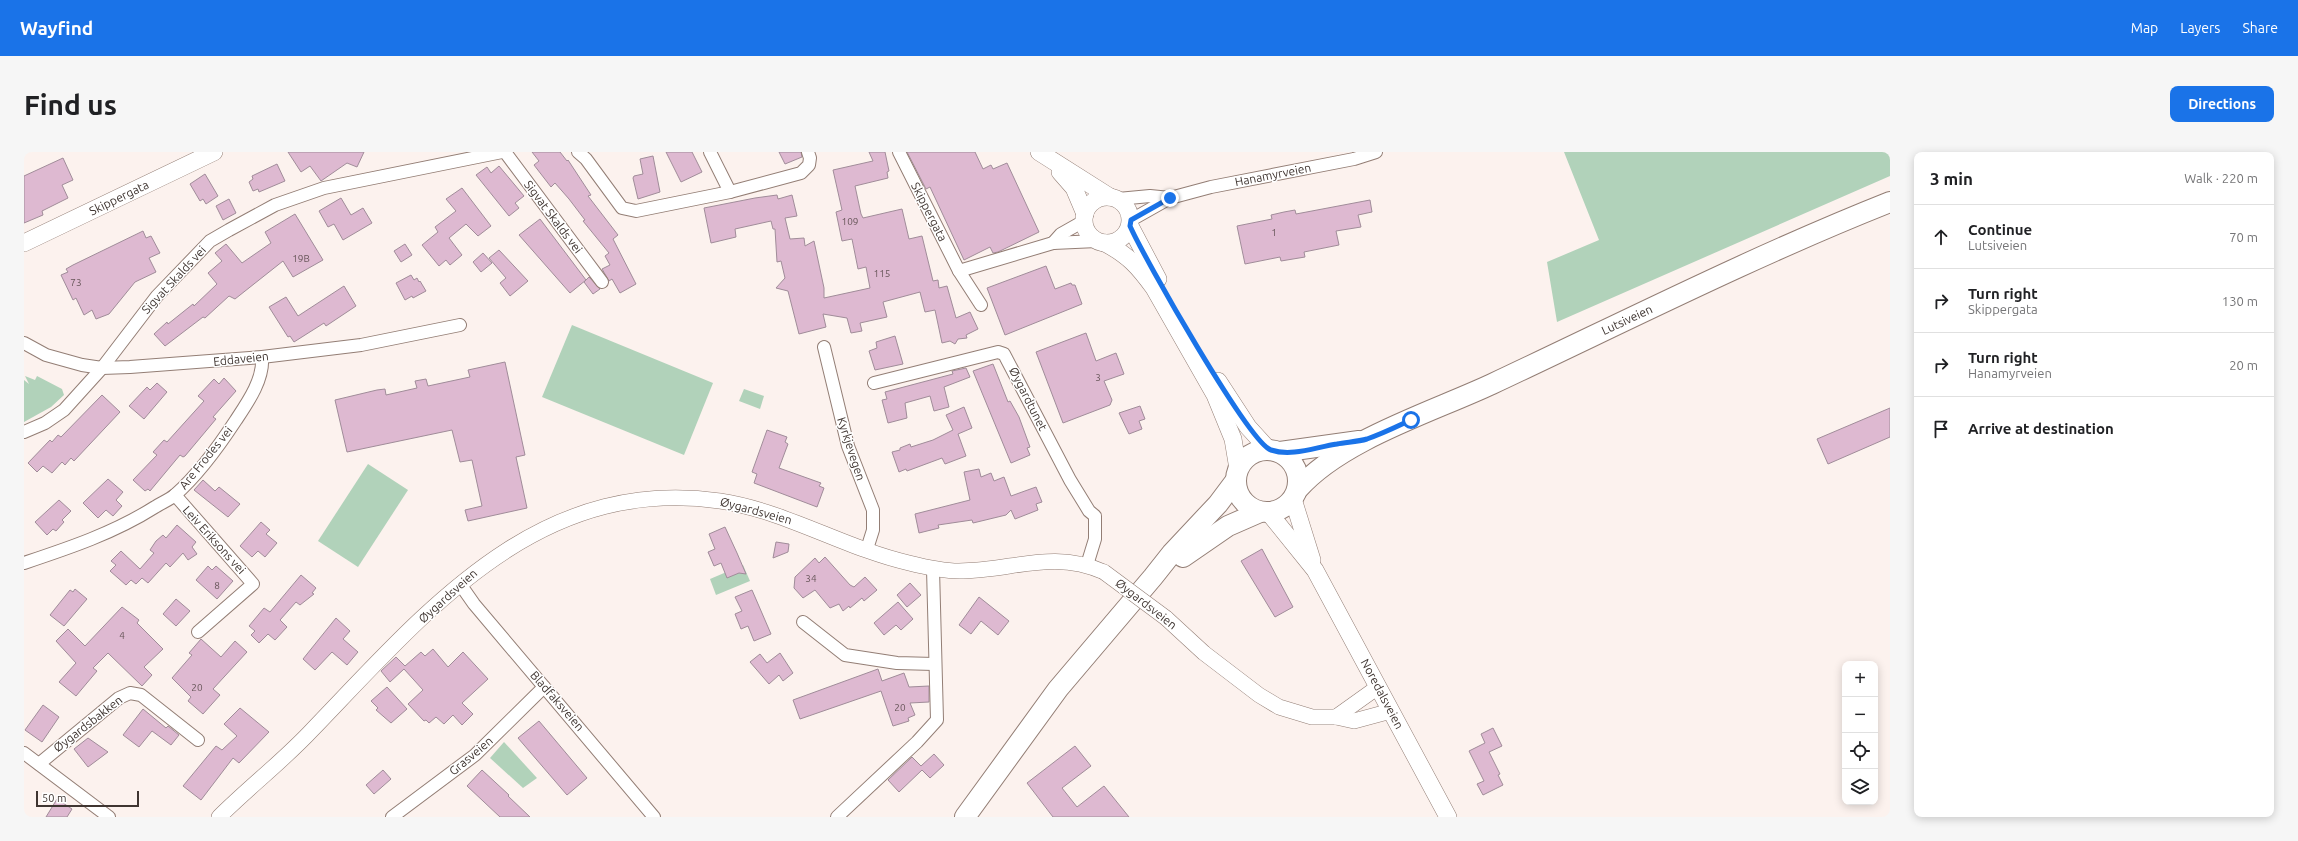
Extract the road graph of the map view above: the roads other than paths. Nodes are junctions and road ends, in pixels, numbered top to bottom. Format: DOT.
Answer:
graph roads {
  1 [pos="212,152"];
  2 [pos="504,152"];
  3 [pos="578,152"];
  4 [pos="710,152"];
  5 [pos="808,152"];
  6 [pos="899,152"];
  7 [pos="1376,152"];
  8 [pos="1044,156"];
  9 [pos="730,192"];
  10 [pos="1114,198"];
  11 [pos="1170,198"];
  12 [pos="1890,202"];
  13 [pos="1085,218"];
  14 [pos="1130,223"];
  15 [pos="1101,242"];
  16 [pos="24,243"];
  17 [pos="1053,243"];
  18 [pos="959,271"];
  19 [pos="602,282"];
  20 [pos="981,305"];
  21 [pos="460,325"];
  22 [pos="24,343"];
  23 [pos="824,347"];
  24 [pos="262,357"];
  25 [pos="102,368"];
  26 [pos="874,383"];
  27 [pos="24,432"];
  28 [pos="1365,440"];
  29 [pos="1274,451"];
  30 [pos="1237,474"];
  31 [pos="1296,494"];
  32 [pos="175,495"];
  33 [pos="1264,512"];
  34 [pos="867,549"];
  35 [pos="24,562"];
  36 [pos="1087,565"];
  37 [pos="933,569"];
  38 [pos="1315,570"];
  39 [pos="1154,577"];
  40 [pos="460,584"];
  41 [pos="803,622"];
  42 [pos="198,632"];
  43 [pos="934,664"];
  44 [pos="544,687"];
  45 [pos="1378,687"];
  46 [pos="1391,710"];
  47 [pos="1336,716"];
  48 [pos="198,740"];
  49 [pos="24,754"];
  50 [pos="39,764"];
  51 [pos="93,812"];
  52 [pos="110,817"];
  53 [pos="219,817"];
  54 [pos="392,817"];
  55 [pos="654,817"];
  56 [pos="837,817"];
  57 [pos="965,817"];
  58 [pos="1448,817"];
  1 -- 16 [label="main road, Skippergata"];
  2 -- 19 [label="street, Sigvat Skalds vei"];
  2 -- 25 [label="street, Sigvat Skalds vei"];
  3 -- 9 [label="street"];
  4 -- 9 [label="street"];
  5 -- 9 [label="street"];
  6 -- 18 [label="street, Skippergata"];
  7 -- 11 [label="street, Hanamyrveien"];
  8 -- 10 [label="main road"];
  8 -- 13 [label="main road"];
  10 -- 11 [label="street, Hanamyrveien"];
  10 -- 13 [label="main road"];
  10 -- 14 [label="main road"];
  11 -- 14 [label="street, Hanamyrveien"];
  12 -- 28 [label="main road, Lutsiveien"];
  13 -- 15 [label="main road"];
  13 -- 17 [label="street"];
  14 -- 15 [label="main road"];
  14 -- 29 [label="main road"];
  15 -- 17 [label="street"];
  15 -- 30 [label="main road"];
  17 -- 18 [label="street"];
  18 -- 20 [label="street, Skippergata"];
  21 -- 24 [label="street, Eddaveien"];
  22 -- 25 [label="street, Eddaveien"];
  23 -- 34 [label="street, Kyrkjevegen"];
  24 -- 25 [label="street, Eddaveien"];
  24 -- 32 [label="street, Are Frodes vei"];
  25 -- 27 [label="street, Sigvat Skalds vei"];
  26 -- 36 [label="street, Øygardtunet"];
  28 -- 29 [label="main road, Lutsiveien"];
  28 -- 31 [label="main road, Lutsiveien"];
  29 -- 30 [label="main road"];
  29 -- 31 [label="main road"];
  30 -- 33 [label="main road"];
  30 -- 39 [label="main road"];
  31 -- 33 [label="main road"];
  31 -- 38 [label="main road, Noredalsveien"];
  32 -- 35 [label="street, Are Frodes vei"];
  32 -- 42 [label="street, Leiv Eriksons vei"];
  33 -- 38 [label="main road, Noredalsveien"];
  33 -- 39 [label="main road"];
  34 -- 37 [label="street, Øygardsveien"];
  34 -- 40 [label="street, Øygardsveien"];
  36 -- 37 [label="street, Øygardsveien"];
  36 -- 47 [label="street, Øygardsveien, bridge"];
  37 -- 43 [label="street"];
  38 -- 45 [label="main road, Noredalsveien"];
  39 -- 57 [label="main road"];
  40 -- 44 [label="street, Bladfaksveien"];
  40 -- 53 [label="street, Øygardsveien"];
  41 -- 43 [label="street"];
  43 -- 56 [label="street"];
  44 -- 54 [label="street, Grasveien"];
  44 -- 55 [label="street, Bladfaksveien"];
  45 -- 46 [label="main road, Noredalsveien"];
  45 -- 47 [label="street"];
  46 -- 47 [label="street, Øygardsveien"];
  46 -- 58 [label="main road, Noredalsveien"];
  48 -- 50 [label="street, Øygardsbakken"];
  49 -- 50 [label="street"];
  50 -- 51 [label="street"];
  51 -- 52 [label="street"];
}
